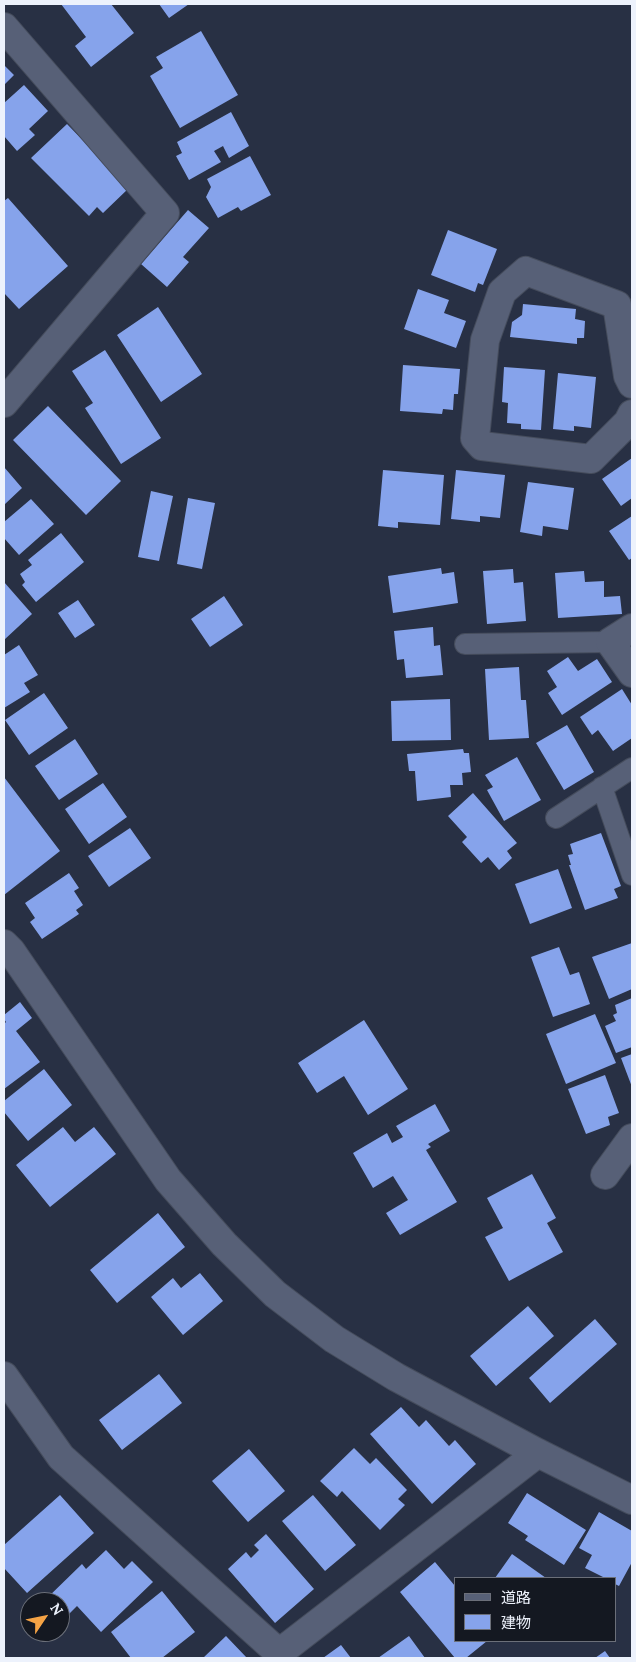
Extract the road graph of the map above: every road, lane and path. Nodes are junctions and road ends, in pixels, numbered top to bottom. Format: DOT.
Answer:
graph roads {
  1 [pos="4,27"];
  2 [pos="632,384"];
  3 [pos="4,403"];
  4 [pos="632,414"];
  5 [pos="621,635"];
  6 [pos="465,644"];
  7 [pos="632,673"];
  8 [pos="632,768"];
  9 [pos="602,787"];
  10 [pos="556,818"];
  11 [pos="632,875"];
  12 [pos="4,944"];
  13 [pos="632,1138"];
  14 [pos="605,1175"];
  15 [pos="4,1376"];
  16 [pos="538,1453"];
  17 [pos="632,1500"];
  1 -- 3 [label="street"];
  2 -- 4 [label="street"];
  5 -- 6 [label="lane"];
  5 -- 7 [label="street"];
  8 -- 9 [label="lane"];
  9 -- 10 [label="lane"];
  9 -- 11 [label="lane"];
  12 -- 16 [label="street"];
  13 -- 14 [label="street"];
  15 -- 16 [label="street"];
  16 -- 17 [label="street"];
}
